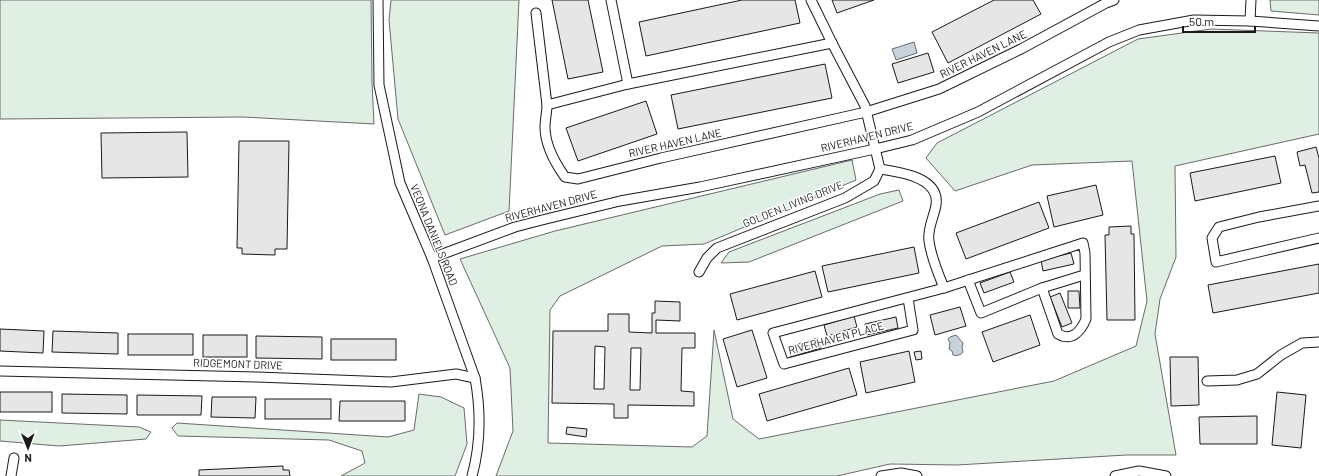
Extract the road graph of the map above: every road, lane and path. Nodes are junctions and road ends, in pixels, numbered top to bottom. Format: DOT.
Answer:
graph roads {
  1 [pos="378,0"];
  2 [pos="613,0"];
  3 [pos="811,0"];
  4 [pos="1251,0"];
  5 [pos="1108,1"];
  6 [pos="536,13"];
  7 [pos="1250,21"];
  8 [pos="1319,26"];
  9 [pos="832,43"];
  10 [pos="628,84"];
  11 [pos="547,105"];
  12 [pos="866,112"];
  13 [pos="875,149"];
  14 [pos="880,169"];
  15 [pos="1319,206"];
  16 [pos="1319,238"];
  17 [pos="432,258"];
  18 [pos="699,272"];
  19 [pos="1084,275"];
  20 [pos="968,280"];
  21 [pos="944,288"];
  22 [pos="1042,288"];
  23 [pos="908,298"];
  24 [pos="1319,342"];
  25 [pos="0,371"];
  26 [pos="475,378"];
  27 [pos="1207,380"];
  28 [pos="14,458"];
  29 [pos="11,476"];
  30 [pos="472,476"];
  31 [pos="881,476"];
  32 [pos="917,476"];
  33 [pos="1115,476"];
  34 [pos="1166,476"];
  1 -- 17 [label="street, VEONA DANIELS ROAD"];
  2 -- 10 [label="street"];
  3 -- 9 [label="street"];
  4 -- 7 [label="street"];
  5 -- 12 [label="street, RIVER HAVEN LANE"];
  6 -- 11 [label="street, RIVER HAVEN LANE"];
  7 -- 8 [label="street, RIVERHAVEN DRIVE"];
  7 -- 13 [label="street, RIVERHAVEN DRIVE"];
  9 -- 10 [label="street"];
  9 -- 12 [label="street"];
  10 -- 11 [label="street"];
  11 -- 12 [label="street, RIVER HAVEN LANE"];
  12 -- 13 [label="street"];
  13 -- 14 [label="street"];
  13 -- 17 [label="street, RIVERHAVEN DRIVE"];
  14 -- 18 [label="street, GOLDEN LIVING DRIVE"];
  14 -- 21 [label="street"];
  15 -- 16 [label="street"];
  17 -- 26 [label="street, VEONA DANIELS ROAD"];
  19 -- 20 [label="street, RIVERHAVEN PLACE"];
  19 -- 22 [label="street"];
  19 -- 22 [label="street, RIVERHAVEN PLACE"];
  20 -- 21 [label="street, RIVERHAVEN PLACE"];
  20 -- 22 [label="street"];
  21 -- 23 [label="street, RIVERHAVEN PLACE"];
  23 -- 23 [label="street, RIVERHAVEN PLACE"];
  24 -- 27 [label="street"];
  25 -- 26 [label="street, RIDGEMONT DRIVE"];
  26 -- 30 [label="street, VEONA DANIELS ROAD"];
  28 -- 29 [label="street"];
  31 -- 32 [label="street"];
  33 -- 34 [label="street"];
}
